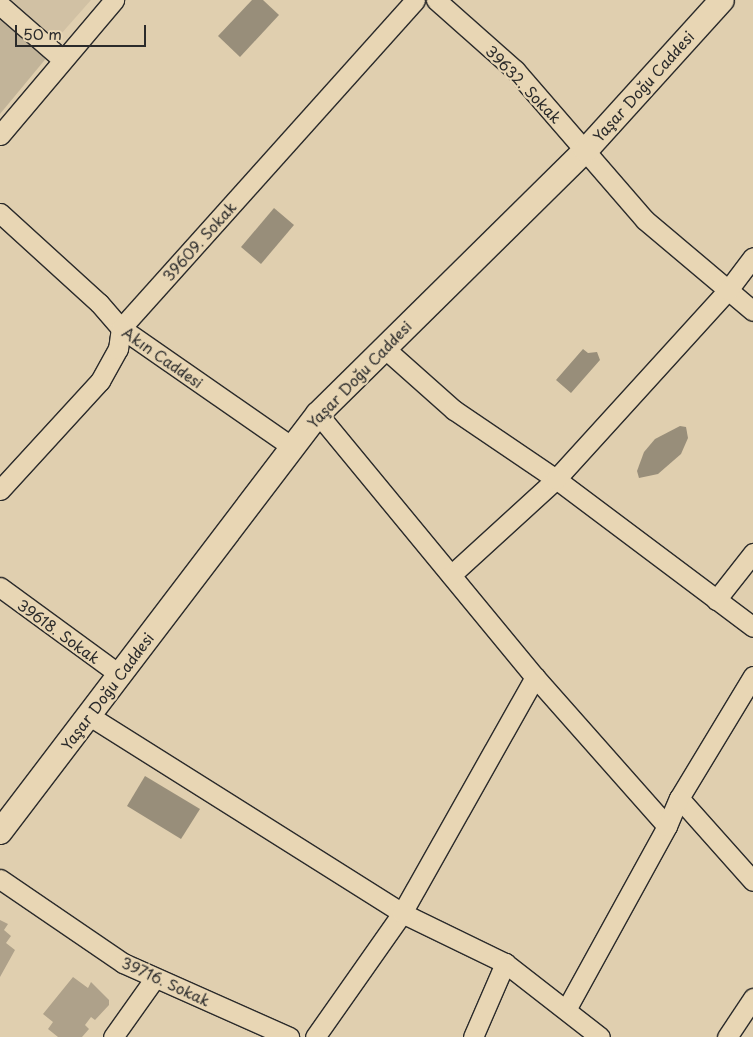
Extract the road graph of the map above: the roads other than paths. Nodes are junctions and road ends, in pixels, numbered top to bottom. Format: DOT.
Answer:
graph roads {
  1 [pos="114,0"];
  2 [pos="415,0"];
  3 [pos="436,0"];
  4 [pos="722,0"];
  5 [pos="0,5"];
  6 [pos="62,58"];
  7 [pos="0,135"];
  8 [pos="586,150"];
  9 [pos="0,213"];
  10 [pos="753,257"];
  11 [pos="728,290"];
  12 [pos="753,310"];
  13 [pos="121,328"];
  14 [pos="383,347"];
  15 [pos="318,414"];
  16 [pos="292,447"];
  17 [pos="556,479"];
  18 [pos="0,490"];
  19 [pos="753,553"];
  20 [pos="451,575"];
  21 [pos="0,587"];
  22 [pos="716,600"];
  23 [pos="753,627"];
  24 [pos="119,674"];
  25 [pos="753,676"];
  26 [pos="535,677"];
  27 [pos="88,715"];
  28 [pos="679,798"];
  29 [pos="667,826"];
  30 [pos="0,832"];
  31 [pos="0,879"];
  32 [pos="753,881"];
  33 [pos="402,913"];
  34 [pos="505,963"];
  35 [pos="155,978"];
  36 [pos="753,998"];
  37 [pos="567,1008"];
  38 [pos="113,1037"];
  39 [pos="289,1037"];
  40 [pos="315,1037"];
  41 [pos="473,1037"];
  42 [pos="600,1037"];
  43 [pos="727,1037"];
  1 -- 6 [label="street"];
  2 -- 13 [label="street, 39609. Sokak"];
  3 -- 8 [label="street, 39632. Sokak"];
  4 -- 8 [label="street, Yaşar Doğu Caddesi"];
  5 -- 6 [label="street"];
  6 -- 7 [label="street"];
  8 -- 11 [label="street, 39632. Sokak"];
  8 -- 14 [label="street, Yaşar Doğu Caddesi"];
  9 -- 13 [label="street, Akın Caddesi"];
  10 -- 11 [label="street"];
  11 -- 12 [label="street, 39632. Sokak"];
  11 -- 17 [label="street"];
  13 -- 16 [label="street, Akın Caddesi"];
  13 -- 18 [label="street"];
  14 -- 15 [label="street, Yaşar Doğu Caddesi"];
  14 -- 17 [label="street"];
  15 -- 16 [label="street, Yaşar Doğu Caddesi"];
  15 -- 20 [label="street"];
  16 -- 24 [label="street, Yaşar Doğu Caddesi"];
  17 -- 20 [label="street"];
  17 -- 22 [label="street"];
  19 -- 22 [label="street"];
  20 -- 26 [label="street"];
  21 -- 24 [label="street, 39618. Sokak"];
  22 -- 23 [label="street"];
  24 -- 27 [label="street, Yaşar Doğu Caddesi"];
  25 -- 28 [label="street"];
  26 -- 29 [label="street"];
  26 -- 33 [label="street"];
  27 -- 30 [label="street, Yaşar Doğu Caddesi"];
  27 -- 33 [label="street"];
  28 -- 29 [label="street"];
  28 -- 32 [label="street"];
  29 -- 37 [label="street"];
  31 -- 35 [label="street, 39716. Sokak"];
  33 -- 34 [label="street"];
  33 -- 40 [label="street"];
  34 -- 37 [label="street"];
  34 -- 41 [label="street"];
  35 -- 38 [label="street"];
  35 -- 39 [label="street, 39716. Sokak"];
  36 -- 43 [label="street"];
  37 -- 42 [label="street"];
}
